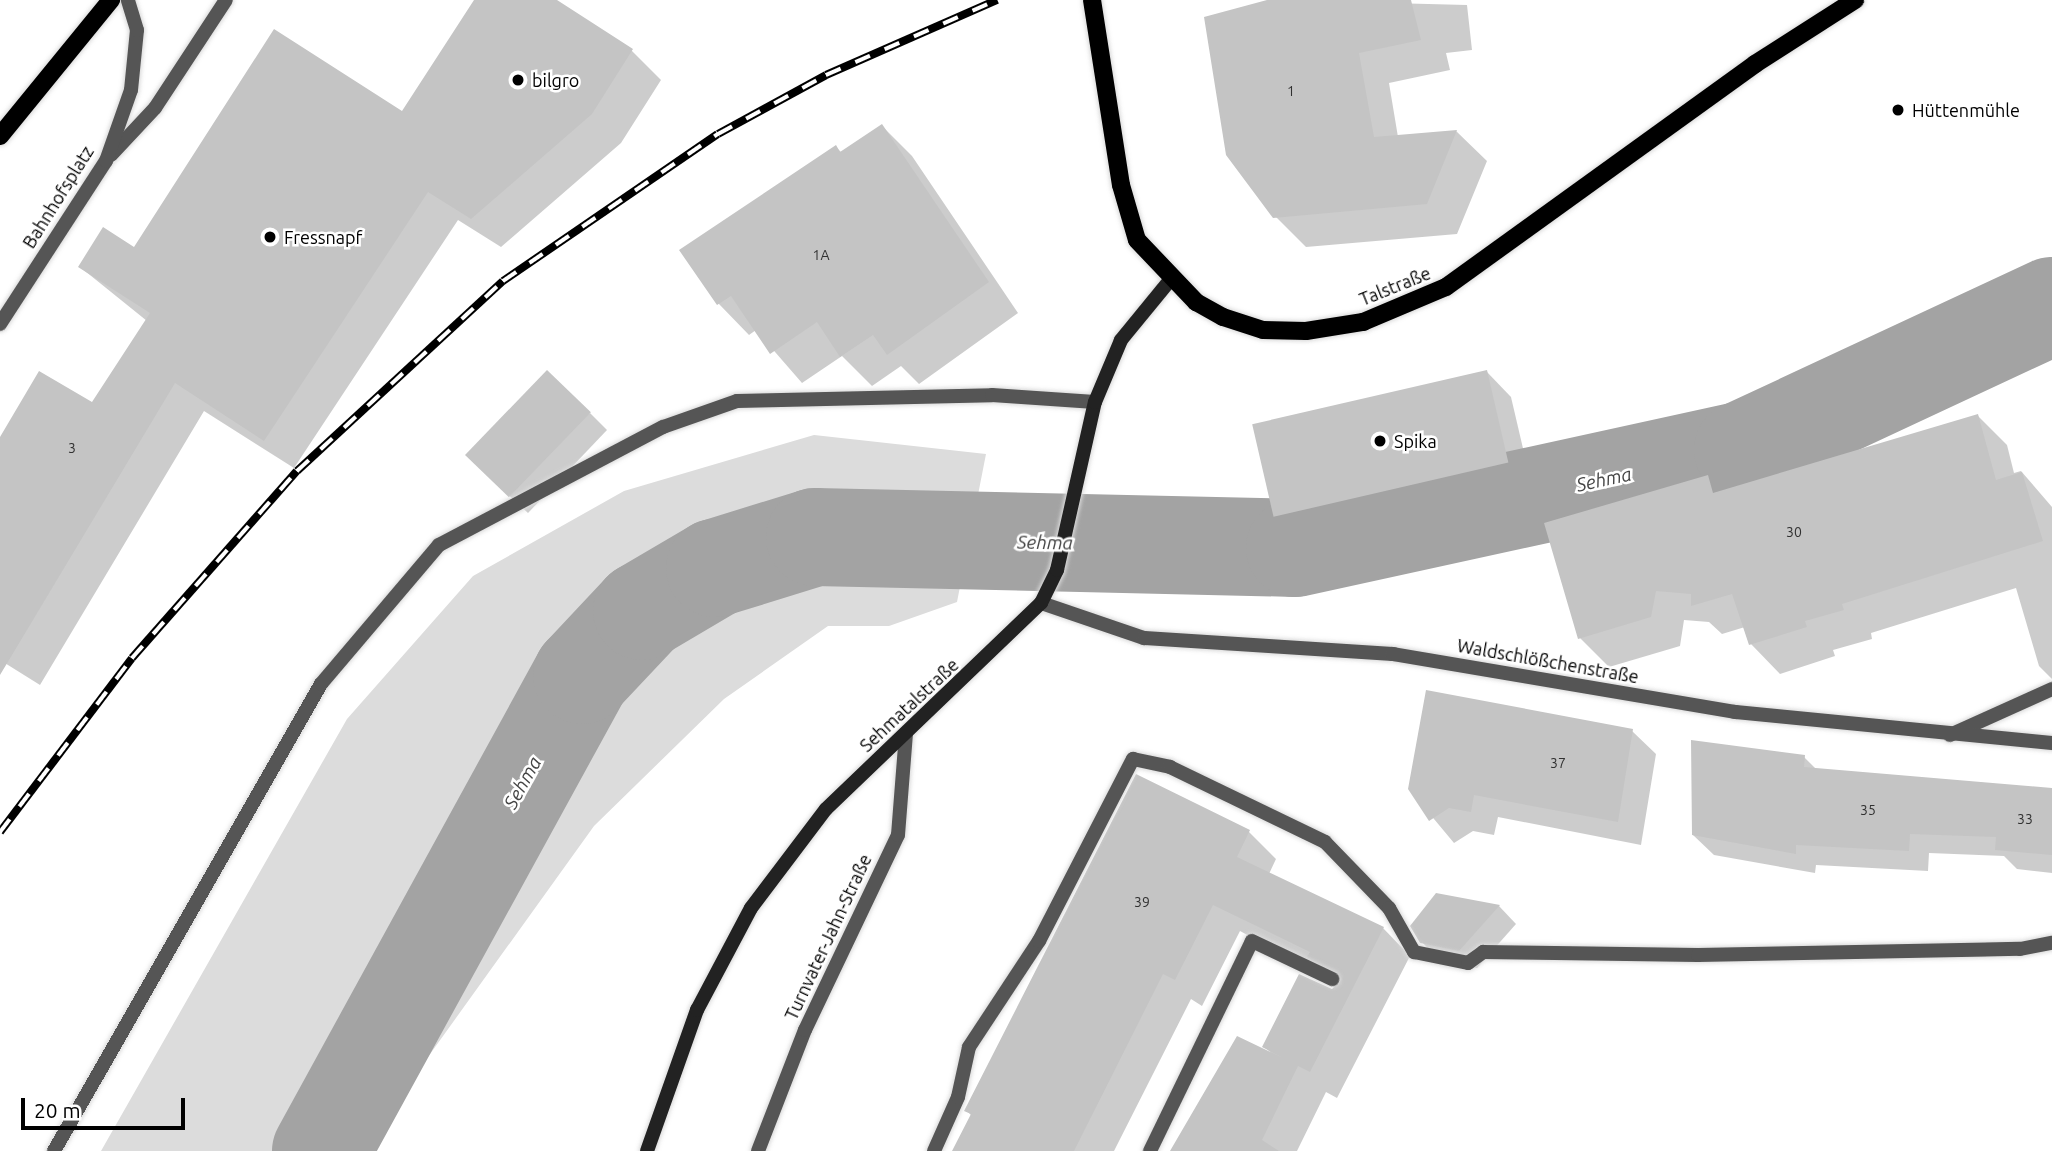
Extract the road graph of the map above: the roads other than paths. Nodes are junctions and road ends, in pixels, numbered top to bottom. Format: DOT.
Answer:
graph roads {
  1 [pos="111,0"];
  2 [pos="128,0"];
  3 [pos="226,0"];
  4 [pos="1093,0"];
  5 [pos="1855,0"];
  6 [pos="0,136"];
  7 [pos="106,161"];
  8 [pos="1171,279"];
  9 [pos="0,324"];
  10 [pos="1095,402"];
  11 [pos="1041,603"];
  12 [pos="2052,690"];
  13 [pos="906,733"];
  14 [pos="1946,737"];
  15 [pos="2052,743"];
  16 [pos="2052,943"];
  17 [pos="1332,979"];
  18 [pos="54,1151"];
  19 [pos="647,1151"];
  20 [pos="758,1151"];
  21 [pos="934,1151"];
  22 [pos="1150,1151"];
  1 -- 6 [label="main road"];
  2 -- 7 [label="street, Bahnhofsplatz"];
  3 -- 7 [label="street"];
  4 -- 8 [label="main road, Talstraße"];
  5 -- 8 [label="main road, Talstraße"];
  7 -- 9 [label="street, Bahnhofsplatz"];
  8 -- 10 [label="main road, Sehmatalstraße"];
  10 -- 11 [label="main road, Sehmatalstraße"];
  10 -- 18 [label="street"];
  11 -- 13 [label="main road, Sehmatalstraße"];
  11 -- 14 [label="street, Waldschlößchenstraße"];
  12 -- 14 [label="street"];
  13 -- 19 [label="main road, Sehmatalstraße"];
  13 -- 20 [label="street, Turnvater-Jahn-Straße"];
  14 -- 15 [label="street, Waldschlößchenstraße"];
  16 -- 21 [label="street"];
  17 -- 22 [label="street"];
}
